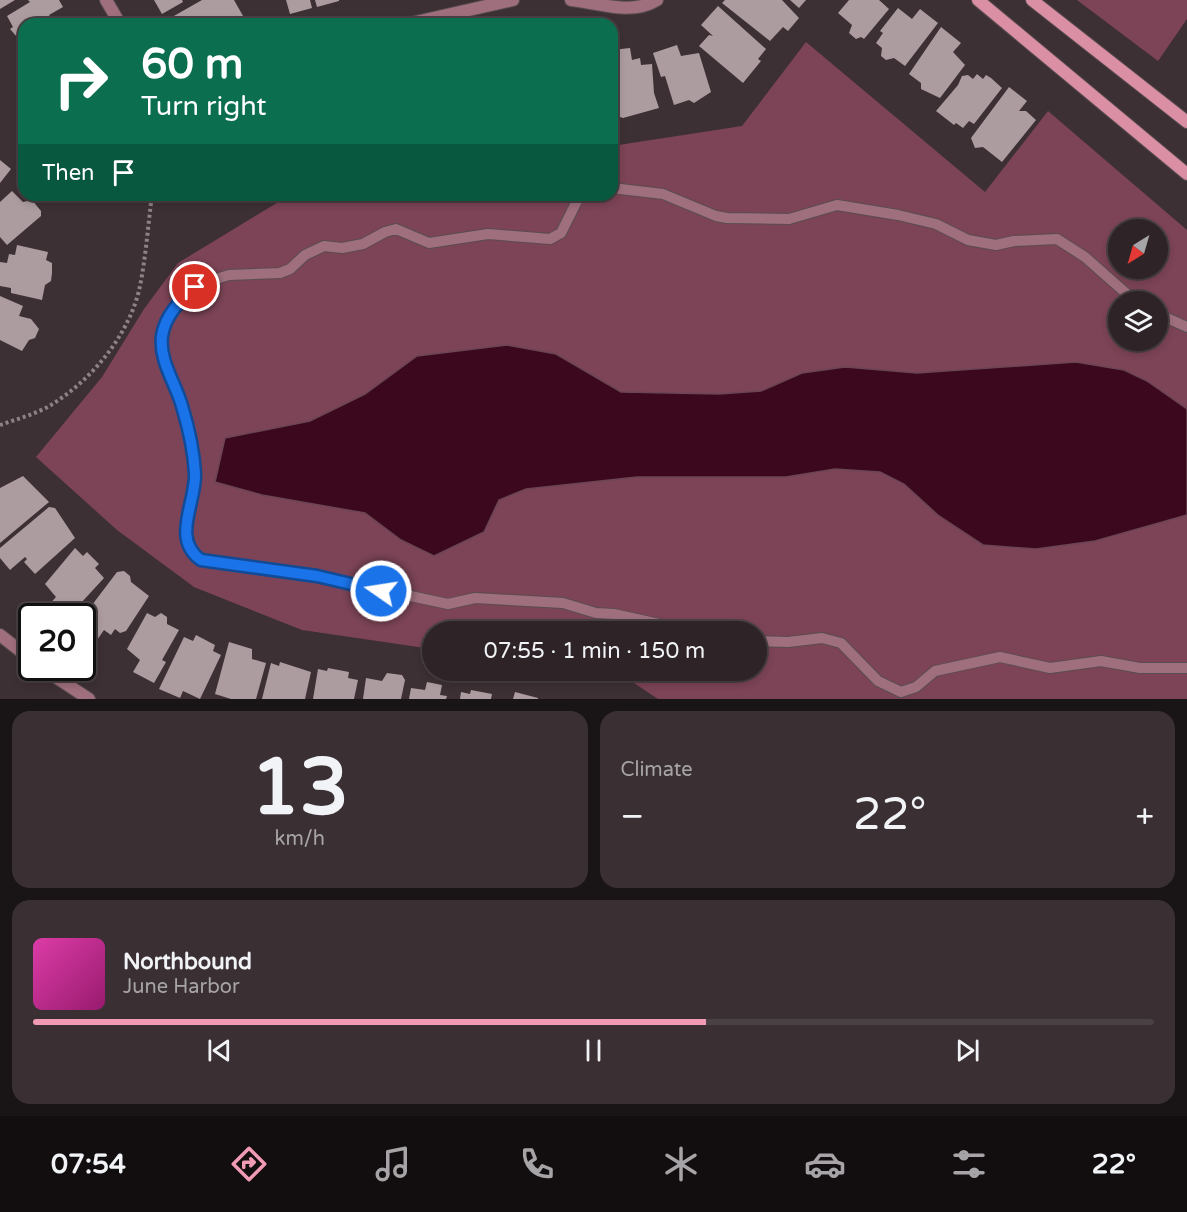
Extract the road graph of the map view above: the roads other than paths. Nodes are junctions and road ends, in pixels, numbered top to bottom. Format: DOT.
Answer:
graph roads {
  1 [pos="106,0"];
  2 [pos="513,0"];
  3 [pos="571,0"];
  4 [pos="657,0"];
  5 [pos="978,0"];
  6 [pos="1032,0"];
  7 [pos="116,18"];
  8 [pos="434,18"];
  9 [pos="1187,122"];
  10 [pos="1187,174"];
  11 [pos="618,189"];
  12 [pos="577,201"];
  13 [pos="1124,291"];
  14 [pos="1168,318"];
  15 [pos="1187,327"];
  16 [pos="646,621"];
  17 [pos="0,635"];
  18 [pos="767,641"];
  19 [pos="18,649"];
  20 [pos="1187,668"];
  21 [pos="61,681"];
  22 [pos="88,699"];
  1 -- 7 [label="street"];
  2 -- 8 [label="street"];
  3 -- 4 [label="street"];
  5 -- 10 [label="street"];
  6 -- 9 [label="street"];
  11 -- 13 [label="lane"];
  12 -- 16 [label="lane"];
  14 -- 15 [label="lane"];
  17 -- 19 [label="street"];
  18 -- 20 [label="lane"];
  21 -- 22 [label="street"];
}
